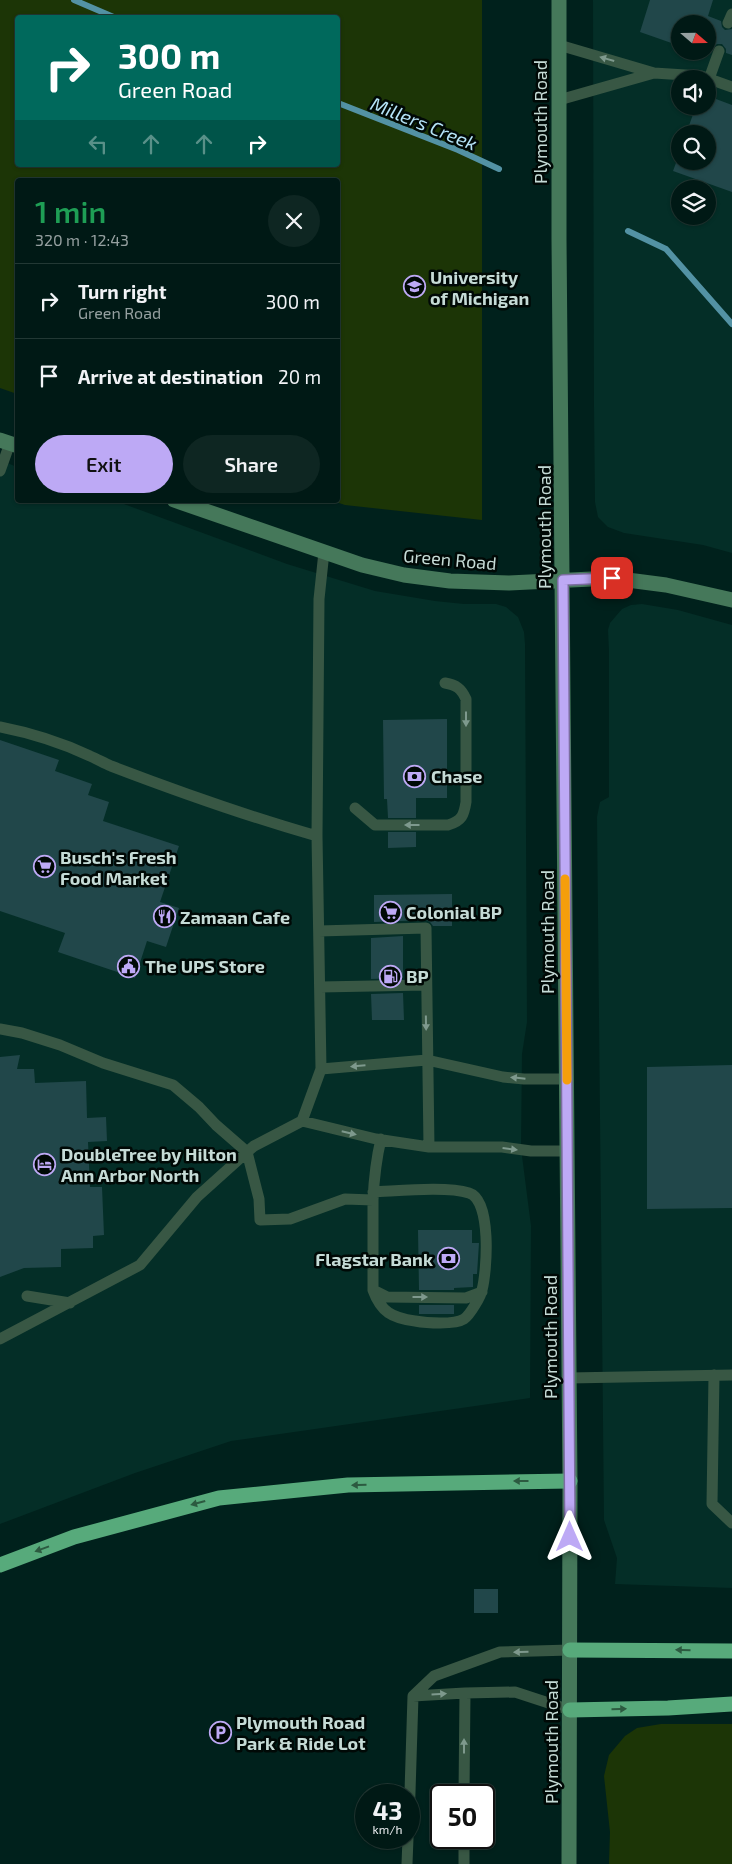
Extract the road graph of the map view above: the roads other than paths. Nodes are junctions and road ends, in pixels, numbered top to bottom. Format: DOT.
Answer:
graph roads {
  1 [pos="558,0"];
  2 [pos="559,45"];
  3 [pos="719,51"];
  4 [pos="712,70"];
  5 [pos="654,73"];
  6 [pos="671,74"];
  7 [pos="716,82"];
  8 [pos="732,87"];
  9 [pos="559,100"];
  10 [pos="9,443"];
  11 [pos="0,471"];
  12 [pos="183,503"];
  13 [pos="324,552"];
  14 [pos="563,580"];
  15 [pos="732,600"];
  16 [pos="445,683"];
  17 [pos="0,727"];
  18 [pos="355,808"];
  19 [pos="317,836"];
  20 [pos="319,931"];
  21 [pos="426,986"];
  22 [pos="320,987"];
  23 [pos="0,1029"];
  24 [pos="427,1060"];
  25 [pos="321,1069"];
  26 [pos="567,1080"];
  27 [pos="302,1122"];
  28 [pos="381,1139"];
  29 [pos="429,1147"];
  30 [pos="567,1151"];
  31 [pos="247,1152"];
  32 [pos="373,1196"];
  33 [pos="373,1290"];
  34 [pos="482,1292"];
  35 [pos="27,1296"];
  36 [pos="70,1303"];
  37 [pos="0,1338"];
  38 [pos="714,1375"];
  39 [pos="732,1375"];
  40 [pos="569,1378"];
  41 [pos="570,1481"];
  42 [pos="732,1523"];
  43 [pos="0,1565"];
  44 [pos="570,1650"];
  45 [pos="732,1652"];
  46 [pos="464,1693"];
  47 [pos="413,1696"];
  48 [pos="732,1704"];
  49 [pos="570,1710"];
  50 [pos="410,1784"];
  51 [pos="464,1784"];
  52 [pos="408,1849"];
  53 [pos="464,1849"];
  54 [pos="407,1864"];
  55 [pos="464,1864"];
  56 [pos="570,1864"];
  1 -- 2 [label="main road, Plymouth Road"];
  5 -- 2 [label="lane, one-way"];
  2 -- 9 [label="main road, Plymouth Road"];
  3 -- 4 [label="lane"];
  5 -- 6 [label="lane"];
  5 -- 9 [label="lane"];
  7 -- 8 [label="lane"];
  9 -- 14 [label="main road, Plymouth Road"];
  10 -- 11 [label="lane"];
  12 -- 13 [label="main road, Green Road"];
  13 -- 14 [label="main road, Green Road"];
  13 -- 19 [label="lane"];
  14 -- 15 [label="main road, Green Road"];
  14 -- 26 [label="main road, Plymouth Road"];
  16 -- 18 [label="lane, one-way"];
  17 -- 19 [label="lane"];
  19 -- 20 [label="lane"];
  20 -- 21 [label="lane"];
  20 -- 22 [label="lane"];
  21 -- 22 [label="lane"];
  21 -- 24 [label="lane, one-way"];
  22 -- 25 [label="lane"];
  23 -- 31 [label="lane"];
  24 -- 25 [label="lane, one-way"];
  26 -- 24 [label="lane, one-way"];
  24 -- 29 [label="lane"];
  25 -- 27 [label="lane"];
  26 -- 30 [label="main road, Plymouth Road"];
  27 -- 28 [label="lane, one-way"];
  27 -- 31 [label="lane"];
  28 -- 29 [label="lane"];
  28 -- 32 [label="lane"];
  29 -- 30 [label="lane, one-way"];
  30 -- 40 [label="main road, Plymouth Road"];
  31 -- 32 [label="lane"];
  31 -- 36 [label="lane"];
  32 -- 33 [label="lane"];
  32 -- 34 [label="lane"];
  33 -- 34 [label="lane, one-way"];
  33 -- 34 [label="lane"];
  35 -- 36 [label="lane"];
  36 -- 37 [label="lane"];
  38 -- 39 [label="lane"];
  38 -- 40 [label="lane"];
  38 -- 42 [label="lane"];
  40 -- 41 [label="main road, Plymouth Road"];
  41 -- 43 [label="highway, one-way"];
  41 -- 44 [label="main road, Plymouth Road"];
  45 -- 44 [label="highway, one-way"];
  44 -- 47 [label="lane, one-way"];
  44 -- 49 [label="main road, Plymouth Road"];
  47 -- 46 [label="lane, one-way"];
  46 -- 49 [label="lane"];
  51 -- 46 [label="lane, one-way"];
  47 -- 50 [label="lane"];
  49 -- 48 [label="highway, one-way"];
  49 -- 56 [label="main road, Plymouth Road"];
  52 -- 54 [label="lane"];
  53 -- 55 [label="lane"];
}
